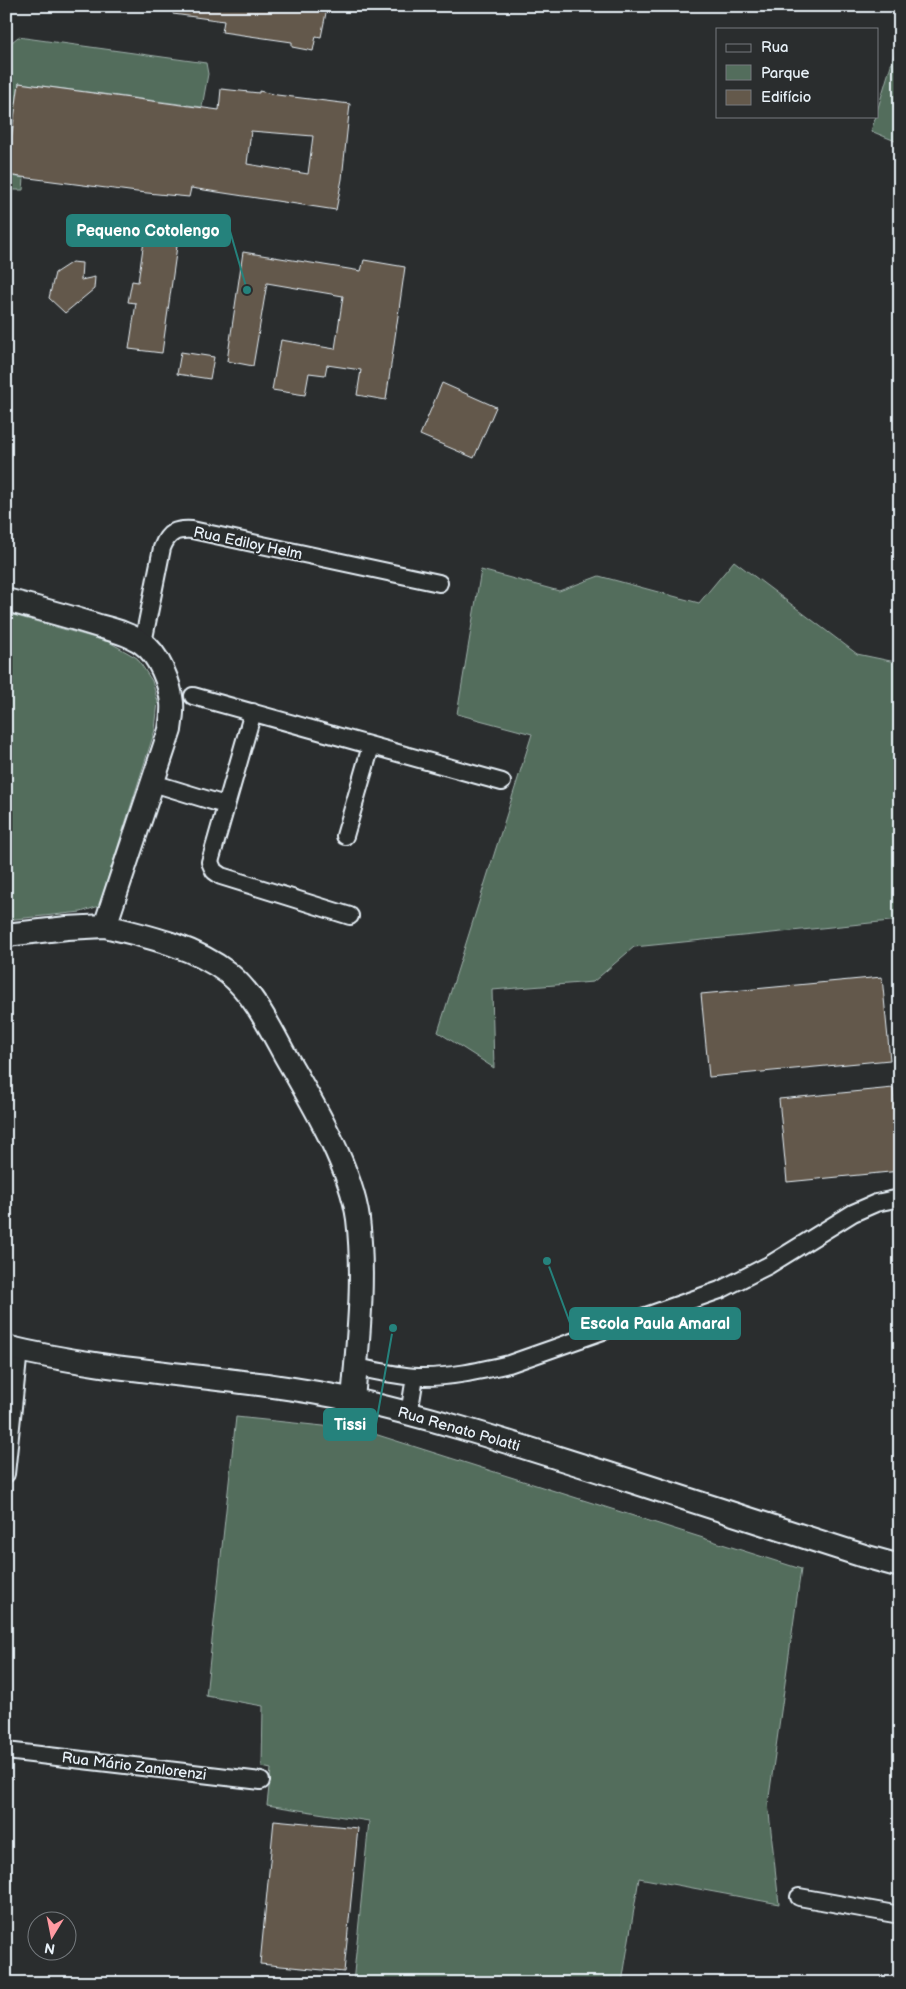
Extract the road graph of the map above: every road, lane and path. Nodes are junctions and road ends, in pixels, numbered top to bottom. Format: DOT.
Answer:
graph roads {
  1 [pos="439,583"];
  2 [pos="6,600"];
  3 [pos="143,643"];
  4 [pos="193,696"];
  5 [pos="252,712"];
  6 [pos="370,746"];
  7 [pos="502,782"];
  8 [pos="153,783"];
  9 [pos="225,805"];
  10 [pos="345,836"];
  11 [pos="350,916"];
  12 [pos="105,926"];
  13 [pos="6,935"];
  14 [pos="900,1198"];
  15 [pos="12,1348"];
  16 [pos="356,1367"];
  17 [pos="415,1377"];
  18 [pos="353,1400"];
  19 [pos="409,1414"];
  20 [pos="6,1474"];
  21 [pos="900,1566"];
  22 [pos="6,1751"];
  23 [pos="261,1781"];
  24 [pos="800,1897"];
  25 [pos="900,1915"];
  1 -- 3 [label="street, Rua Ediloy Helm"];
  2 -- 3 [label="main road"];
  3 -- 8 [label="main road"];
  4 -- 5 [label="street"];
  5 -- 6 [label="street"];
  5 -- 9 [label="street"];
  6 -- 7 [label="street"];
  6 -- 10 [label="street"];
  8 -- 9 [label="street"];
  8 -- 12 [label="main road"];
  9 -- 11 [label="street"];
  12 -- 13 [label="main road"];
  12 -- 16 [label="main road"];
  14 -- 17 [label="street"];
  15 -- 18 [label="main road, Rua Renato Polatti"];
  15 -- 20 [label="street"];
  16 -- 17 [label="street"];
  16 -- 18 [label="main road"];
  17 -- 19 [label="street"];
  18 -- 19 [label="main road, Rua Renato Polatti"];
  19 -- 21 [label="main road, Rua Renato Polatti"];
  22 -- 23 [label="street, Rua Mário Zanlorenzi"];
  24 -- 25 [label="street"];
}
